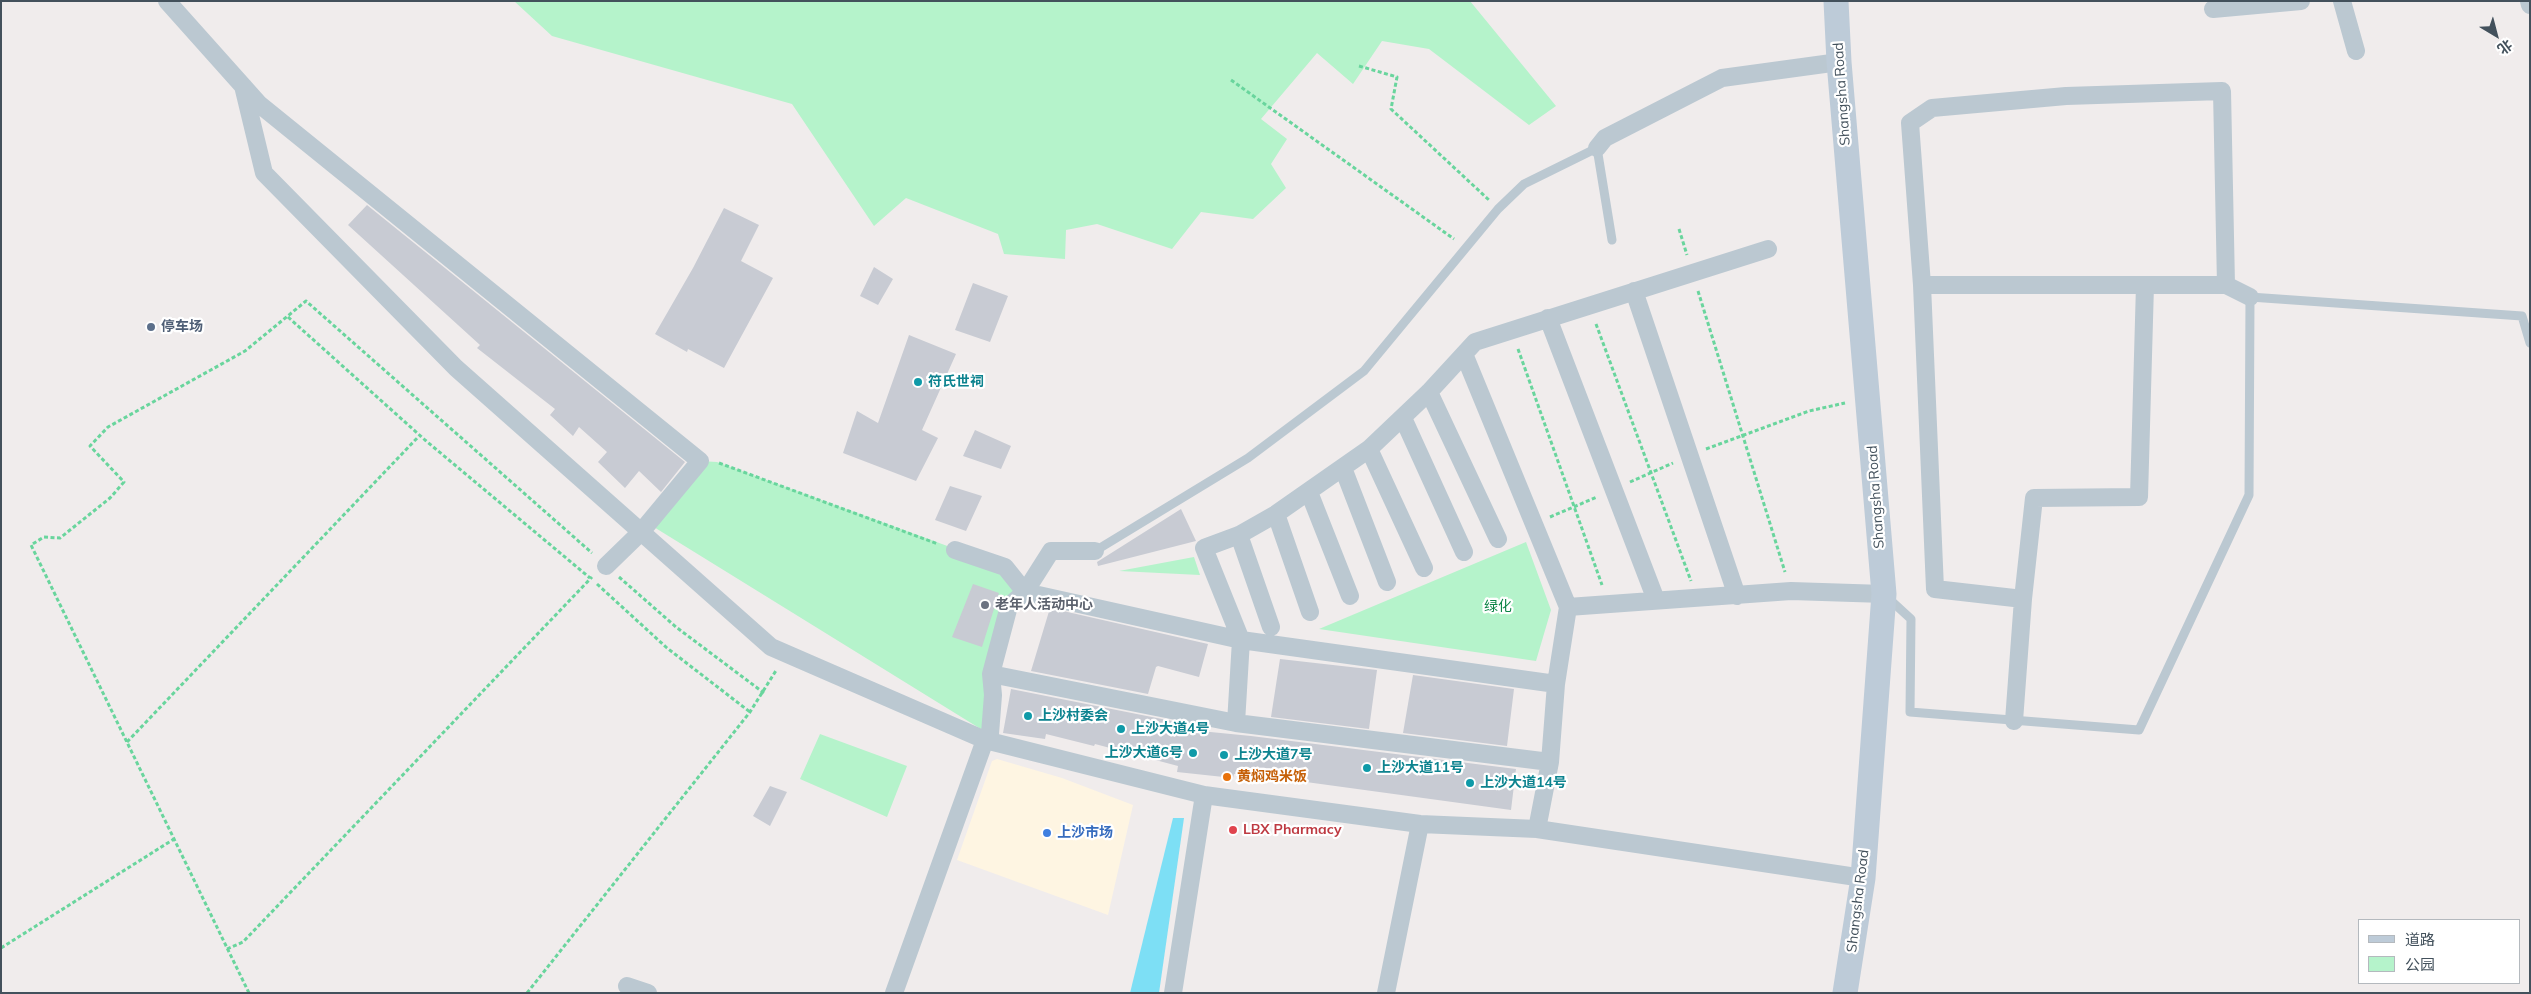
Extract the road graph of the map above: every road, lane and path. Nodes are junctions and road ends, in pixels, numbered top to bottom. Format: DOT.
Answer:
graph roads {
  1 [pos="167,1"];
  2 [pos="1836,1"];
  3 [pos="2301,1"];
  4 [pos="2342,1"];
  5 [pos="2213,9"];
  6 [pos="2356,51"];
  7 [pos="1839,62"];
  8 [pos="1359,66"];
  9 [pos="1232,80"];
  10 [pos="243,86"];
  11 [pos="1597,148"];
  12 [pos="1498,209"];
  13 [pos="1679,229"];
  14 [pos="1612,240"];
  15 [pos="1467,248"];
  16 [pos="1768,249"];
  17 [pos="1692,273"];
  18 [pos="1922,285"];
  19 [pos="2145,285"];
  20 [pos="2226,285"];
  21 [pos="1634,291"];
  22 [pos="2250,297"];
  23 [pos="1589,305"];
  24 [pos="288,317"];
  25 [pos="1548,318"];
  26 [pos="1511,329"];
  27 [pos="2530,343"];
  28 [pos="1464,354"];
  29 [pos="1429,392"];
  30 [pos="1403,418"];
  31 [pos="420,435"];
  32 [pos="1370,449"];
  33 [pos="700,461"];
  34 [pos="1342,468"];
  35 [pos="1309,492"];
  36 [pos="1276,514"];
  37 [pos="641,532"];
  38 [pos="1239,535"];
  39 [pos="1498,539"];
  40 [pos="955,550"];
  41 [pos="1095,551"];
  42 [pos="1464,552"];
  43 [pos="606,566"];
  44 [pos="1424,568"];
  45 [pos="591,579"];
  46 [pos="1387,582"];
  47 [pos="1791,591"];
  48 [pos="1025,592"];
  49 [pos="1884,594"];
  50 [pos="1350,596"];
  51 [pos="1737,596"];
  52 [pos="1697,598"];
  53 [pos="2023,599"];
  54 [pos="1656,600"];
  55 [pos="1609,605"];
  56 [pos="1568,608"];
  57 [pos="1310,612"];
  58 [pos="1271,627"];
  59 [pos="1241,640"];
  60 [pos="785,654"];
  61 [pos="991,674"];
  62 [pos="1556,684"];
  63 [pos="764,693"];
  64 [pos="750,712"];
  65 [pos="2014,720"];
  66 [pos="1236,723"];
  67 [pos="985,740"];
  68 [pos="127,742"];
  69 [pos="1550,762"];
  70 [pos="1204,795"];
  71 [pos="1420,824"];
  72 [pos="1537,829"];
  73 [pos="174,839"];
  74 [pos="1863,878"];
  75 [pos="1,948"];
  76 [pos="228,949"];
  77 [pos="627,986"];
  78 [pos="249,993"];
  79 [pos="527,993"];
  80 [pos="648,993"];
  81 [pos="894,993"];
  82 [pos="1173,993"];
  83 [pos="1386,993"];
  84 [pos="1845,993"];
  1 -- 10 [label="street"];
  2 -- 7 [label="main road, Shangsha Road"];
  3 -- 5 [label="street"];
  4 -- 6 [label="street"];
  7 -- 11 [label="street"];
  7 -- 49 [label="main road, Shangsha Road"];
  8 -- 12 [label="path"];
  9 -- 15 [label="path"];
  10 -- 33 [label="street"];
  10 -- 37 [label="street"];
  11 -- 12 [label="lane"];
  11 -- 14 [label="lane"];
  12 -- 15 [label="lane"];
  13 -- 17 [label="path"];
  15 -- 41 [label="lane"];
  16 -- 17 [label="street"];
  17 -- 21 [label="street"];
  17 -- 47 [label="path"];
  18 -- 19 [label="street"];
  18 -- 20 [label="street"];
  18 -- 53 [label="street"];
  19 -- 20 [label="street"];
  19 -- 53 [label="street"];
  20 -- 22 [label="street"];
  21 -- 23 [label="street"];
  21 -- 51 [label="street"];
  22 -- 27 [label="lane"];
  22 -- 65 [label="lane"];
  23 -- 25 [label="street"];
  23 -- 52 [label="path"];
  24 -- 31 [label="path"];
  24 -- 43 [label="path"];
  24 -- 68 [label="path"];
  25 -- 26 [label="street"];
  25 -- 54 [label="street"];
  26 -- 28 [label="street"];
  26 -- 55 [label="path"];
  28 -- 29 [label="street"];
  28 -- 56 [label="street"];
  29 -- 30 [label="street"];
  29 -- 39 [label="street"];
  30 -- 32 [label="street"];
  30 -- 42 [label="street"];
  31 -- 45 [label="path"];
  31 -- 68 [label="path"];
  32 -- 34 [label="street"];
  32 -- 44 [label="street"];
  33 -- 37 [label="street"];
  33 -- 40 [label="path"];
  34 -- 35 [label="street"];
  34 -- 46 [label="street"];
  35 -- 36 [label="street"];
  35 -- 50 [label="street"];
  36 -- 38 [label="street"];
  36 -- 57 [label="street"];
  37 -- 43 [label="street"];
  37 -- 60 [label="street"];
  38 -- 58 [label="street"];
  38 -- 59 [label="street"];
  40 -- 48 [label="street"];
  41 -- 48 [label="street"];
  43 -- 45 [label="path"];
  43 -- 63 [label="path"];
  45 -- 64 [label="path"];
  45 -- 76 [label="path"];
  47 -- 49 [label="street"];
  47 -- 51 [label="street"];
  48 -- 59 [label="street"];
  48 -- 61 [label="street"];
  49 -- 65 [label="lane"];
  49 -- 74 [label="main road, Shangsha Road"];
  51 -- 52 [label="street"];
  52 -- 54 [label="street"];
  53 -- 65 [label="street"];
  54 -- 55 [label="street"];
  55 -- 56 [label="street"];
  56 -- 62 [label="street"];
  59 -- 62 [label="street"];
  59 -- 66 [label="street"];
  60 -- 63 [label="path"];
  60 -- 67 [label="street"];
  61 -- 66 [label="street"];
  61 -- 67 [label="street"];
  62 -- 69 [label="street"];
  63 -- 64 [label="path"];
  64 -- 79 [label="path"];
  66 -- 69 [label="street"];
  67 -- 70 [label="street"];
  67 -- 81 [label="street"];
  68 -- 73 [label="path"];
  69 -- 72 [label="street"];
  70 -- 71 [label="street"];
  70 -- 82 [label="street"];
  71 -- 72 [label="street"];
  71 -- 83 [label="street"];
  72 -- 74 [label="street"];
  73 -- 75 [label="path"];
  73 -- 76 [label="path"];
  74 -- 84 [label="main road, Shangsha Road"];
  76 -- 78 [label="path"];
  77 -- 80 [label="street"];
}
